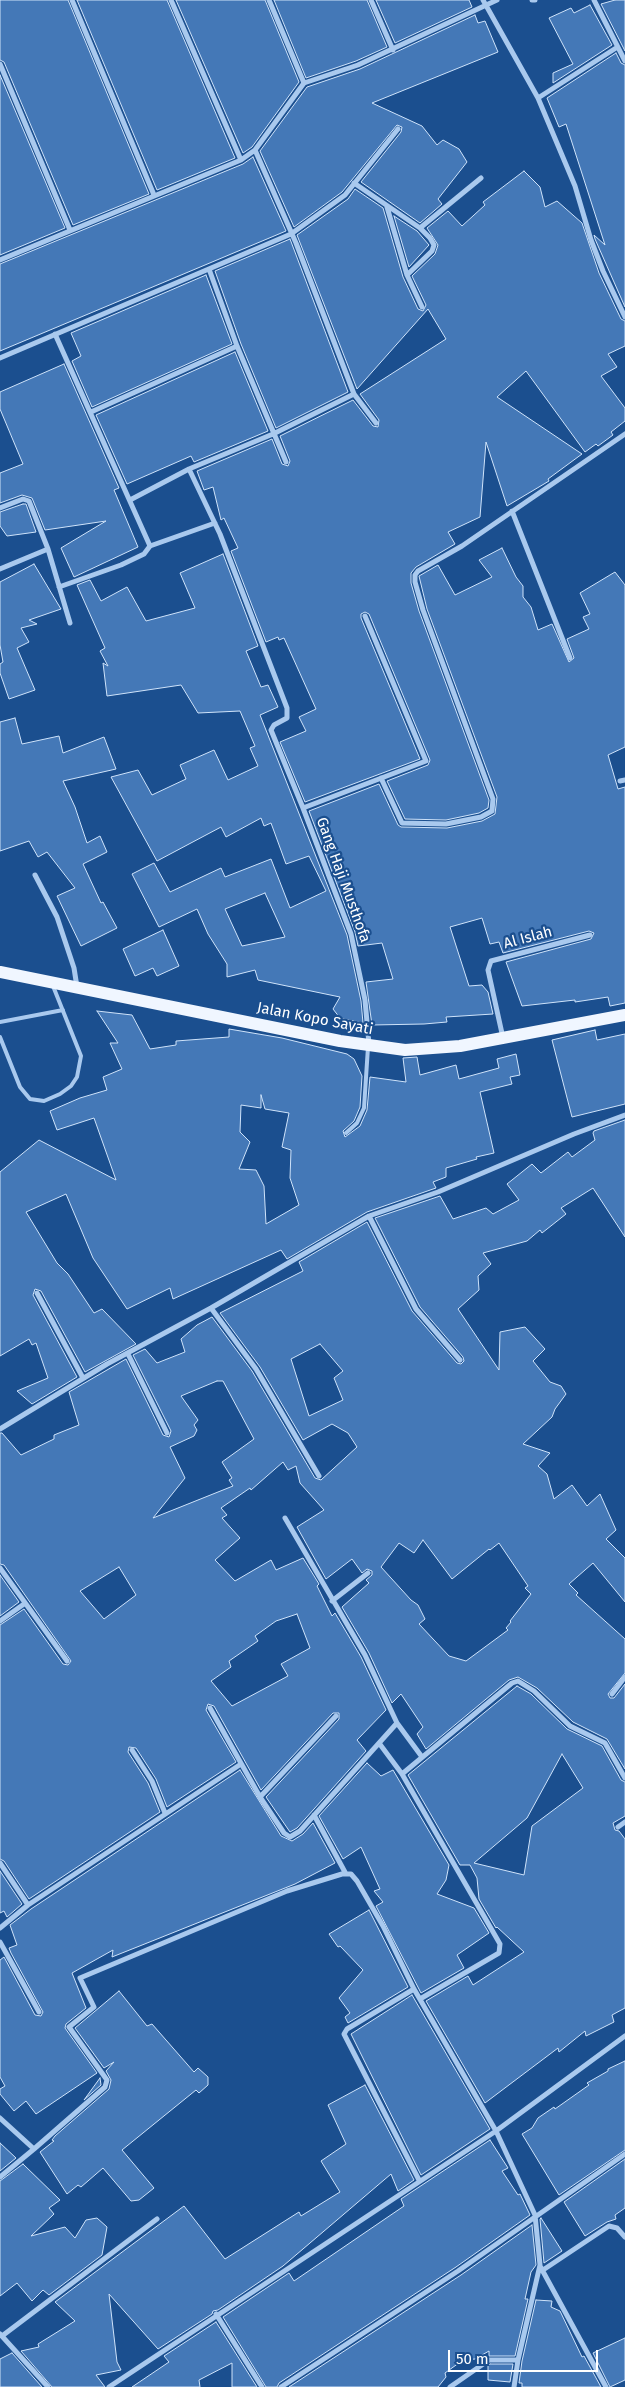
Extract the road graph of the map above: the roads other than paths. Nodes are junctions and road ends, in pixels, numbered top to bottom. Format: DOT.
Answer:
graph roads {
  1 [pos="72,0"];
  2 [pos="171,0"];
  3 [pos="269,0"];
  4 [pos="371,0"];
  5 [pos="497,0"];
  6 [pos="594,0"];
  7 [pos="485,2"];
  8 [pos="616,48"];
  9 [pos="393,50"];
  10 [pos="625,61"];
  11 [pos="0,64"];
  12 [pos="304,83"];
  13 [pos="538,98"];
  14 [pos="398,129"];
  15 [pos="255,150"];
  16 [pos="241,160"];
  17 [pos="481,178"];
  18 [pos="354,183"];
  19 [pos="154,195"];
  20 [pos="387,207"];
  21 [pos="420,228"];
  22 [pos="70,230"];
  23 [pos="291,234"];
  24 [pos="0,260"];
  25 [pos="209,269"];
  26 [pos="407,275"];
  27 [pos="422,307"];
  28 [pos="625,317"];
  29 [pos="55,334"];
  30 [pos="237,346"];
  31 [pos="0,358"];
  32 [pos="354,394"];
  33 [pos="91,412"];
  34 [pos="376,424"];
  35 [pos="273,434"];
  36 [pos="625,434"];
  37 [pos="286,462"];
  38 [pos="189,469"];
  39 [pos="130,500"];
  40 [pos="0,508"];
  41 [pos="512,511"];
  42 [pos="215,523"];
  43 [pos="150,546"];
  44 [pos="48,549"];
  45 [pos="0,569"];
  46 [pos="58,587"];
  47 [pos="365,616"];
  48 [pos="70,623"];
  49 [pos="570,658"];
  50 [pos="381,778"];
  51 [pos="304,810"];
  52 [pos="35,875"];
  53 [pos="590,935"];
  54 [pos="0,972"];
  55 [pos="52,982"];
  56 [pos="77,987"];
  57 [pos="63,1010"];
  58 [pos="625,1015"];
  59 [pos="0,1022"];
  60 [pos="0,1036"];
  61 [pos="503,1038"];
  62 [pos="369,1046"];
  63 [pos="625,1115"];
  64 [pos="346,1133"];
  65 [pos="369,1216"];
  66 [pos="37,1293"];
  67 [pos="211,1308"];
  68 [pos="128,1354"];
  69 [pos="460,1360"];
  70 [pos="83,1378"];
  71 [pos="0,1429"];
  72 [pos="167,1433"];
  73 [pos="319,1476"];
  74 [pos="285,1518"];
  75 [pos="0,1568"];
  76 [pos="368,1573"];
  77 [pos="332,1601"];
  78 [pos="24,1604"];
  79 [pos="0,1621"];
  80 [pos="67,1661"];
  81 [pos="625,1677"];
  82 [pos="612,1694"];
  83 [pos="210,1708"];
  84 [pos="336,1716"];
  85 [pos="397,1723"];
  86 [pos="379,1743"];
  87 [pos="132,1750"];
  88 [pos="422,1756"];
  89 [pos="241,1764"];
  90 [pos="402,1774"];
  91 [pos="625,1778"];
  92 [pos="260,1797"];
  93 [pos="165,1813"];
  94 [pos="314,1815"];
  95 [pos="625,1822"];
  96 [pos="618,1827"];
  97 [pos="0,1863"];
  98 [pos="346,1874"];
  99 [pos="28,1905"];
  100 [pos="0,1928"];
  101 [pos="0,1942"];
  102 [pos="414,1989"];
  103 [pos="420,1999"];
  104 [pos="39,2012"];
  105 [pos="625,2036"];
  106 [pos="0,2118"];
  107 [pos="496,2131"];
  108 [pos="34,2149"];
  109 [pos="625,2154"];
  110 [pos="0,2177"];
  111 [pos="420,2180"];
  112 [pos="535,2216"];
  113 [pos="157,2219"];
  114 [pos="625,2237"];
  115 [pos="541,2268"];
  116 [pos="216,2314"];
  117 [pos="1,2335"];
  118 [pos="518,2360"];
  119 [pos="48,2387"];
  120 [pos="108,2387"];
  121 [pos="262,2387"];
  122 [pos="282,2387"];
  123 [pos="450,2387"];
  124 [pos="514,2387"];
  125 [pos="606,2387"];
  1 -- 19 [label="street"];
  2 -- 16 [label="street"];
  3 -- 12 [label="street"];
  4 -- 9 [label="street"];
  5 -- 7 [label="street"];
  6 -- 8 [label="street"];
  7 -- 9 [label="street"];
  7 -- 13 [label="street"];
  8 -- 10 [label="street"];
  8 -- 13 [label="street"];
  9 -- 12 [label="street"];
  11 -- 22 [label="street"];
  12 -- 15 [label="street"];
  13 -- 28 [label="street"];
  14 -- 18 [label="street"];
  15 -- 16 [label="street"];
  15 -- 23 [label="street"];
  16 -- 19 [label="street"];
  17 -- 21 [label="street"];
  18 -- 20 [label="street"];
  18 -- 23 [label="street"];
  19 -- 22 [label="street"];
  20 -- 21 [label="street"];
  20 -- 26 [label="street"];
  21 -- 26 [label="street"];
  22 -- 24 [label="street"];
  23 -- 25 [label="street"];
  23 -- 32 [label="street"];
  25 -- 29 [label="street"];
  25 -- 30 [label="street"];
  26 -- 27 [label="street"];
  29 -- 31 [label="street"];
  29 -- 33 [label="street"];
  30 -- 33 [label="street"];
  30 -- 35 [label="street"];
  32 -- 34 [label="street"];
  32 -- 35 [label="street"];
  33 -- 39 [label="street"];
  35 -- 37 [label="street"];
  35 -- 38 [label="street"];
  36 -- 41 [label="street"];
  38 -- 39 [label="street"];
  38 -- 42 [label="street"];
  39 -- 43 [label="street"];
  40 -- 44 [label="street"];
  41 -- 49 [label="street"];
  41 -- 50 [label="street"];
  42 -- 43 [label="street"];
  42 -- 51 [label="street, Gang Haji Musthofa"];
  43 -- 46 [label="street"];
  44 -- 45 [label="street"];
  44 -- 46 [label="street"];
  46 -- 48 [label="street"];
  47 -- 50 [label="street"];
  50 -- 51 [label="street"];
  51 -- 62 [label="street, Gang Haji Musthofa"];
  52 -- 56 [label="street"];
  53 -- 61 [label="street, Al Islah"];
  54 -- 55 [label="main road, Jalan Kopo Sayati"];
  55 -- 56 [label="main road, Jalan Kopo Sayati"];
  55 -- 57 [label="lane"];
  56 -- 62 [label="main road, Jalan Kopo Sayati"];
  57 -- 59 [label="lane"];
  57 -- 60 [label="lane"];
  58 -- 61 [label="main road, Jalan Kopo Sayati"];
  61 -- 62 [label="main road, Jalan Kopo Sayati"];
  62 -- 64 [label="lane"];
  63 -- 65 [label="street"];
  65 -- 67 [label="street"];
  65 -- 69 [label="street"];
  66 -- 70 [label="street"];
  67 -- 68 [label="street"];
  67 -- 73 [label="street"];
  68 -- 70 [label="street"];
  68 -- 72 [label="street"];
  70 -- 71 [label="street"];
  74 -- 77 [label="street"];
  75 -- 78 [label="street"];
  76 -- 77 [label="street"];
  77 -- 85 [label="street"];
  78 -- 79 [label="street"];
  78 -- 80 [label="street"];
  81 -- 82 [label="street"];
  83 -- 89 [label="street"];
  84 -- 92 [label="street"];
  85 -- 86 [label="street"];
  85 -- 88 [label="street"];
  86 -- 90 [label="street"];
  86 -- 94 [label="street"];
  87 -- 93 [label="street"];
  88 -- 90 [label="street"];
  88 -- 91 [label="street"];
  89 -- 92 [label="street"];
  89 -- 93 [label="street"];
  90 -- 103 [label="street"];
  92 -- 94 [label="street"];
  93 -- 99 [label="street"];
  94 -- 98 [label="street"];
  95 -- 96 [label="street"];
  97 -- 99 [label="street"];
  98 -- 102 [label="street"];
  98 -- 108 [label="street"];
  99 -- 100 [label="street"];
  101 -- 104 [label="street"];
  102 -- 103 [label="street"];
  102 -- 111 [label="street"];
  103 -- 107 [label="street"];
  105 -- 107 [label="street"];
  106 -- 108 [label="street"];
  107 -- 111 [label="street"];
  107 -- 112 [label="street"];
  108 -- 110 [label="street"];
  109 -- 112 [label="street"];
  111 -- 116 [label="street"];
  112 -- 115 [label="street"];
  112 -- 122 [label="street"];
  113 -- 117 [label="street"];
  114 -- 115 [label="street"];
  115 -- 118 [label="street"];
  115 -- 125 [label="street"];
  116 -- 120 [label="street"];
  116 -- 121 [label="street"];
  117 -- 119 [label="street"];
  118 -- 123 [label="street"];
  118 -- 124 [label="street"];
}
